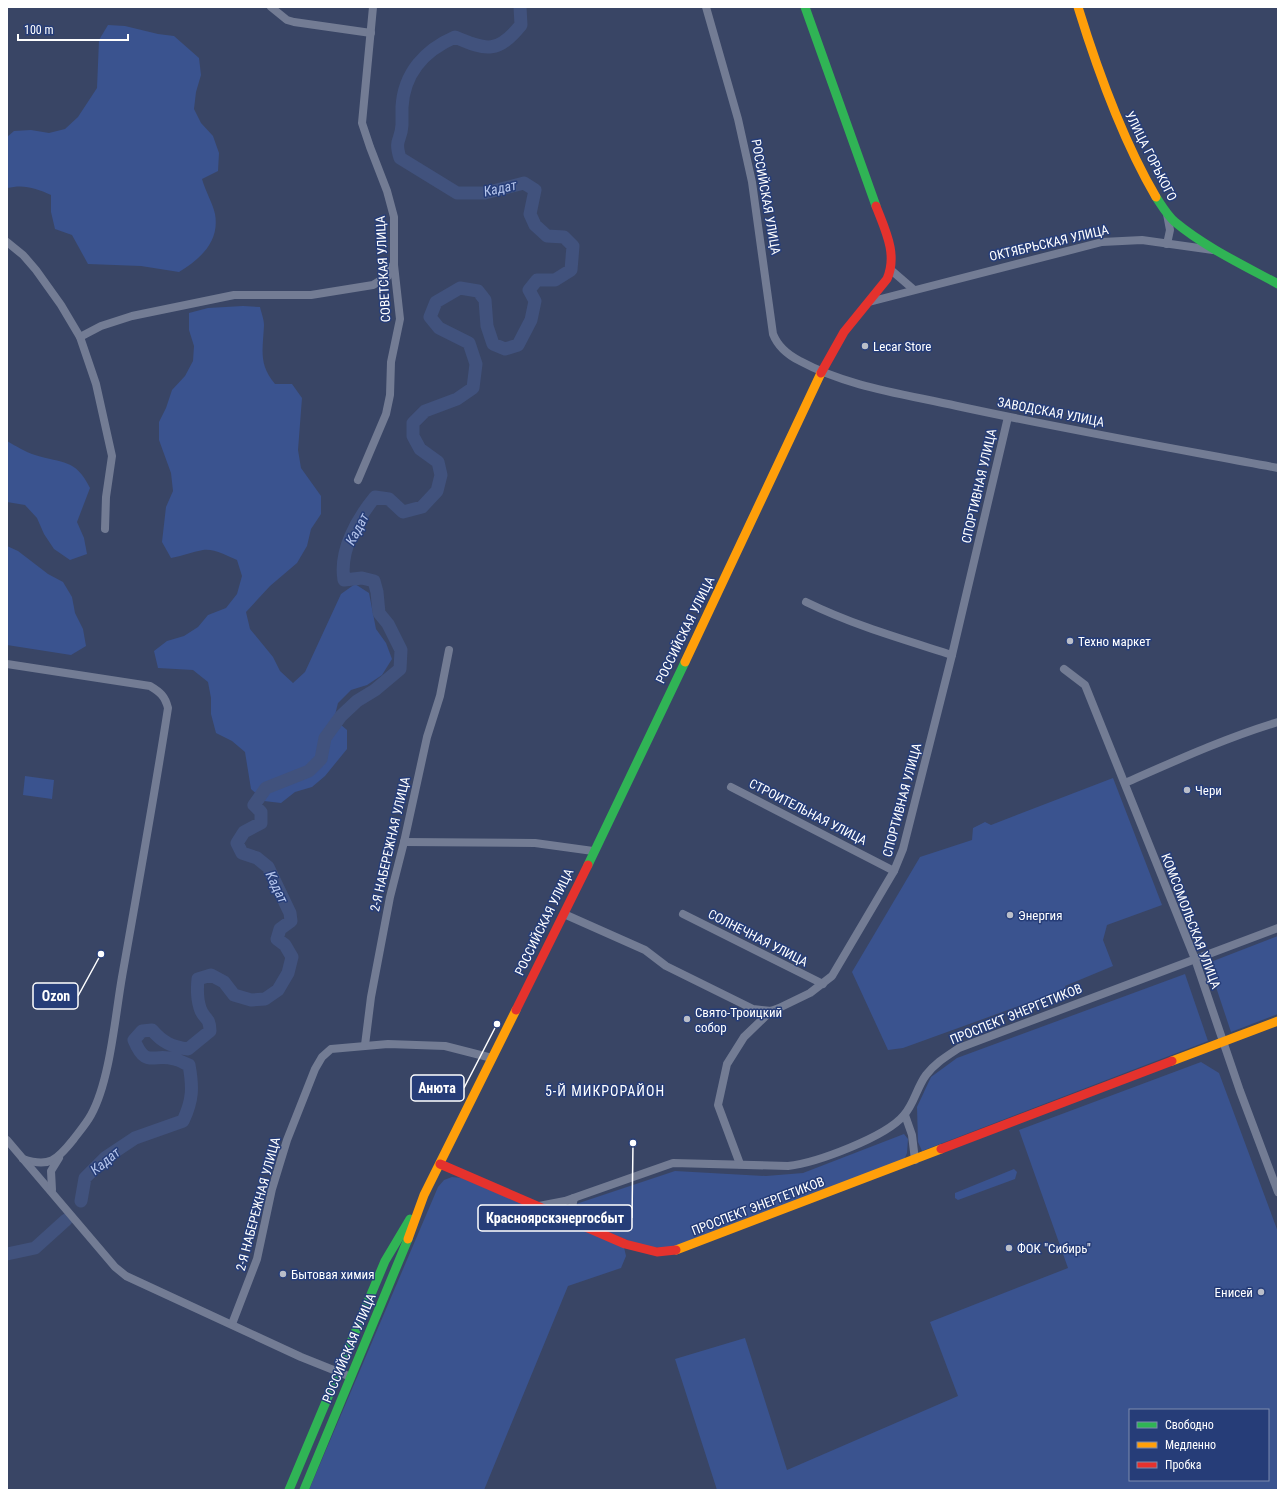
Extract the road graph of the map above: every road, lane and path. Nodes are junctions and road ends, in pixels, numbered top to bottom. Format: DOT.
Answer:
graph roads {
  1 [pos="271,7"];
  2 [pos="373,7"];
  3 [pos="706,7"];
  4 [pos="805,7"];
  5 [pos="1078,7"];
  6 [pos="371,33"];
  7 [pos="1167,214"];
  8 [pos="7,242"];
  9 [pos="1167,244"];
  10 [pos="1216,250"];
  11 [pos="394,265"];
  12 [pos="891,270"];
  13 [pos="1278,284"];
  14 [pos="913,289"];
  15 [pos="869,302"];
  16 [pos="80,337"];
  17 [pos="822,371"];
  18 [pos="1008,417"];
  19 [pos="1278,468"];
  20 [pos="358,480"];
  21 [pos="106,529"];
  22 [pos="806,602"];
  23 [pos="449,650"];
  24 [pos="952,655"];
  25 [pos="7,664"];
  26 [pos="1064,669"];
  27 [pos="1278,722"];
  28 [pos="1125,783"];
  29 [pos="731,786"];
  30 [pos="404,842"];
  31 [pos="593,851"];
  32 [pos="894,871"];
  33 [pos="564,914"];
  34 [pos="683,914"];
  35 [pos="1278,928"];
  36 [pos="1195,959"];
  37 [pos="823,984"];
  38 [pos="770,1011"];
  39 [pos="1278,1022"];
  40 [pos="1223,1043"];
  41 [pos="365,1045"];
  42 [pos="492,1058"];
  43 [pos="905,1115"];
  44 [pos="7,1140"];
  45 [pos="22,1158"];
  46 [pos="59,1158"];
  47 [pos="915,1160"];
  48 [pos="440,1164"];
  49 [pos="740,1164"];
  50 [pos="1278,1192"];
  51 [pos="53,1193"];
  52 [pos="424,1195"];
  53 [pos="574,1198"];
  54 [pos="539,1206"];
  55 [pos="575,1222"];
  56 [pos="232,1324"];
  57 [pos="338,1372"];
  58 [pos="350,1377"];
  59 [pos="289,1490"];
  60 [pos="304,1490"];
  1 -- 6 [label="street"];
  2 -- 6 [label="street, СОВЕТСКАЯ УЛИЦА"];
  3 -- 17 [label="street, РОССИЙСКАЯ УЛИЦА"];
  4 -- 12 [label="street"];
  5 -- 7 [label="street, УЛИЦА ГОРЬКОГО"];
  6 -- 11 [label="street, СОВЕТСКАЯ УЛИЦА"];
  7 -- 9 [label="street"];
  7 -- 10 [label="street, УЛИЦА ГОРЬКОГО"];
  8 -- 16 [label="street"];
  9 -- 10 [label="street, ОКТЯБРЬСКАЯ УЛИЦА"];
  9 -- 14 [label="street, ОКТЯБРЬСКАЯ УЛИЦА"];
  10 -- 13 [label="street, УЛИЦА ГОРЬКОГО"];
  11 -- 16 [label="street"];
  11 -- 20 [label="street, СОВЕТСКАЯ УЛИЦА"];
  12 -- 14 [label="street"];
  12 -- 15 [label="street, РОССИЙСКАЯ УЛИЦА"];
  14 -- 15 [label="street, ОКТЯБРЬСКАЯ УЛИЦА"];
  15 -- 17 [label="street, РОССИЙСКАЯ УЛИЦА"];
  16 -- 21 [label="street"];
  17 -- 18 [label="street, ЗАВОДСКАЯ УЛИЦА"];
  17 -- 31 [label="street, РОССИЙСКАЯ УЛИЦА"];
  18 -- 19 [label="street, ЗАВОДСКАЯ УЛИЦА"];
  18 -- 24 [label="street, СПОРТИВНАЯ УЛИЦА"];
  22 -- 24 [label="street"];
  23 -- 30 [label="street, 2-Я НАБЕРЕЖНАЯ УЛИЦА"];
  24 -- 32 [label="street, СПОРТИВНАЯ УЛИЦА"];
  25 -- 46 [label="street"];
  26 -- 28 [label="street, КОМСОМОЛЬСКАЯ УЛИЦА"];
  27 -- 28 [label="street"];
  28 -- 36 [label="street, КОМСОМОЛЬСКАЯ УЛИЦА"];
  29 -- 32 [label="street, СТРОИТЕЛЬНАЯ УЛИЦА"];
  30 -- 31 [label="street"];
  30 -- 41 [label="street, 2-Я НАБЕРЕЖНАЯ УЛИЦА"];
  31 -- 33 [label="street, РОССИЙСКАЯ УЛИЦА"];
  32 -- 37 [label="street, СПОРТИВНАЯ УЛИЦА"];
  33 -- 38 [label="street"];
  33 -- 42 [label="street, РОССИЙСКАЯ УЛИЦА"];
  34 -- 37 [label="street, СОЛНЕЧНАЯ УЛИЦА"];
  35 -- 36 [label="street, ПРОСПЕКТ ЭНЕРГЕТИКОВ"];
  36 -- 40 [label="street, КОМСОМОЛЬСКАЯ УЛИЦА"];
  36 -- 43 [label="street, ПРОСПЕКТ ЭНЕРГЕТИКОВ"];
  37 -- 38 [label="street, СПОРТИВНАЯ УЛИЦА"];
  38 -- 49 [label="street"];
  39 -- 40 [label="street, ПРОСПЕКТ ЭНЕРГЕТИКОВ"];
  40 -- 47 [label="street, ПРОСПЕКТ ЭНЕРГЕТИКОВ"];
  40 -- 50 [label="street, КОМСОМОЛЬСКАЯ УЛИЦА"];
  41 -- 42 [label="street"];
  41 -- 56 [label="street, 2-Я НАБЕРЕЖНАЯ УЛИЦА"];
  42 -- 48 [label="street, РОССИЙСКАЯ УЛИЦА"];
  43 -- 47 [label="street"];
  43 -- 49 [label="street, ПРОСПЕКТ ЭНЕРГЕТИКОВ"];
  44 -- 45 [label="street"];
  45 -- 46 [label="street"];
  45 -- 51 [label="street"];
  46 -- 51 [label="street"];
  47 -- 55 [label="street, ПРОСПЕКТ ЭНЕРГЕТИКОВ"];
  48 -- 52 [label="street, РОССИЙСКАЯ УЛИЦА"];
  48 -- 54 [label="street, ПРОСПЕКТ ЭНЕРГЕТИКОВ"];
  49 -- 53 [label="street, ПРОСПЕКТ ЭНЕРГЕТИКОВ"];
  51 -- 56 [label="street"];
  52 -- 57 [label="street"];
  52 -- 58 [label="street, РОССИЙСКАЯ УЛИЦА"];
  53 -- 54 [label="street, ПРОСПЕКТ ЭНЕРГЕТИКОВ"];
  53 -- 55 [label="street"];
  54 -- 55 [label="street, ПРОСПЕКТ ЭНЕРГЕТИКОВ"];
  56 -- 57 [label="street"];
  57 -- 58 [label="street"];
  57 -- 59 [label="street"];
  58 -- 60 [label="street, РОССИЙСКАЯ УЛИЦА"];
}
